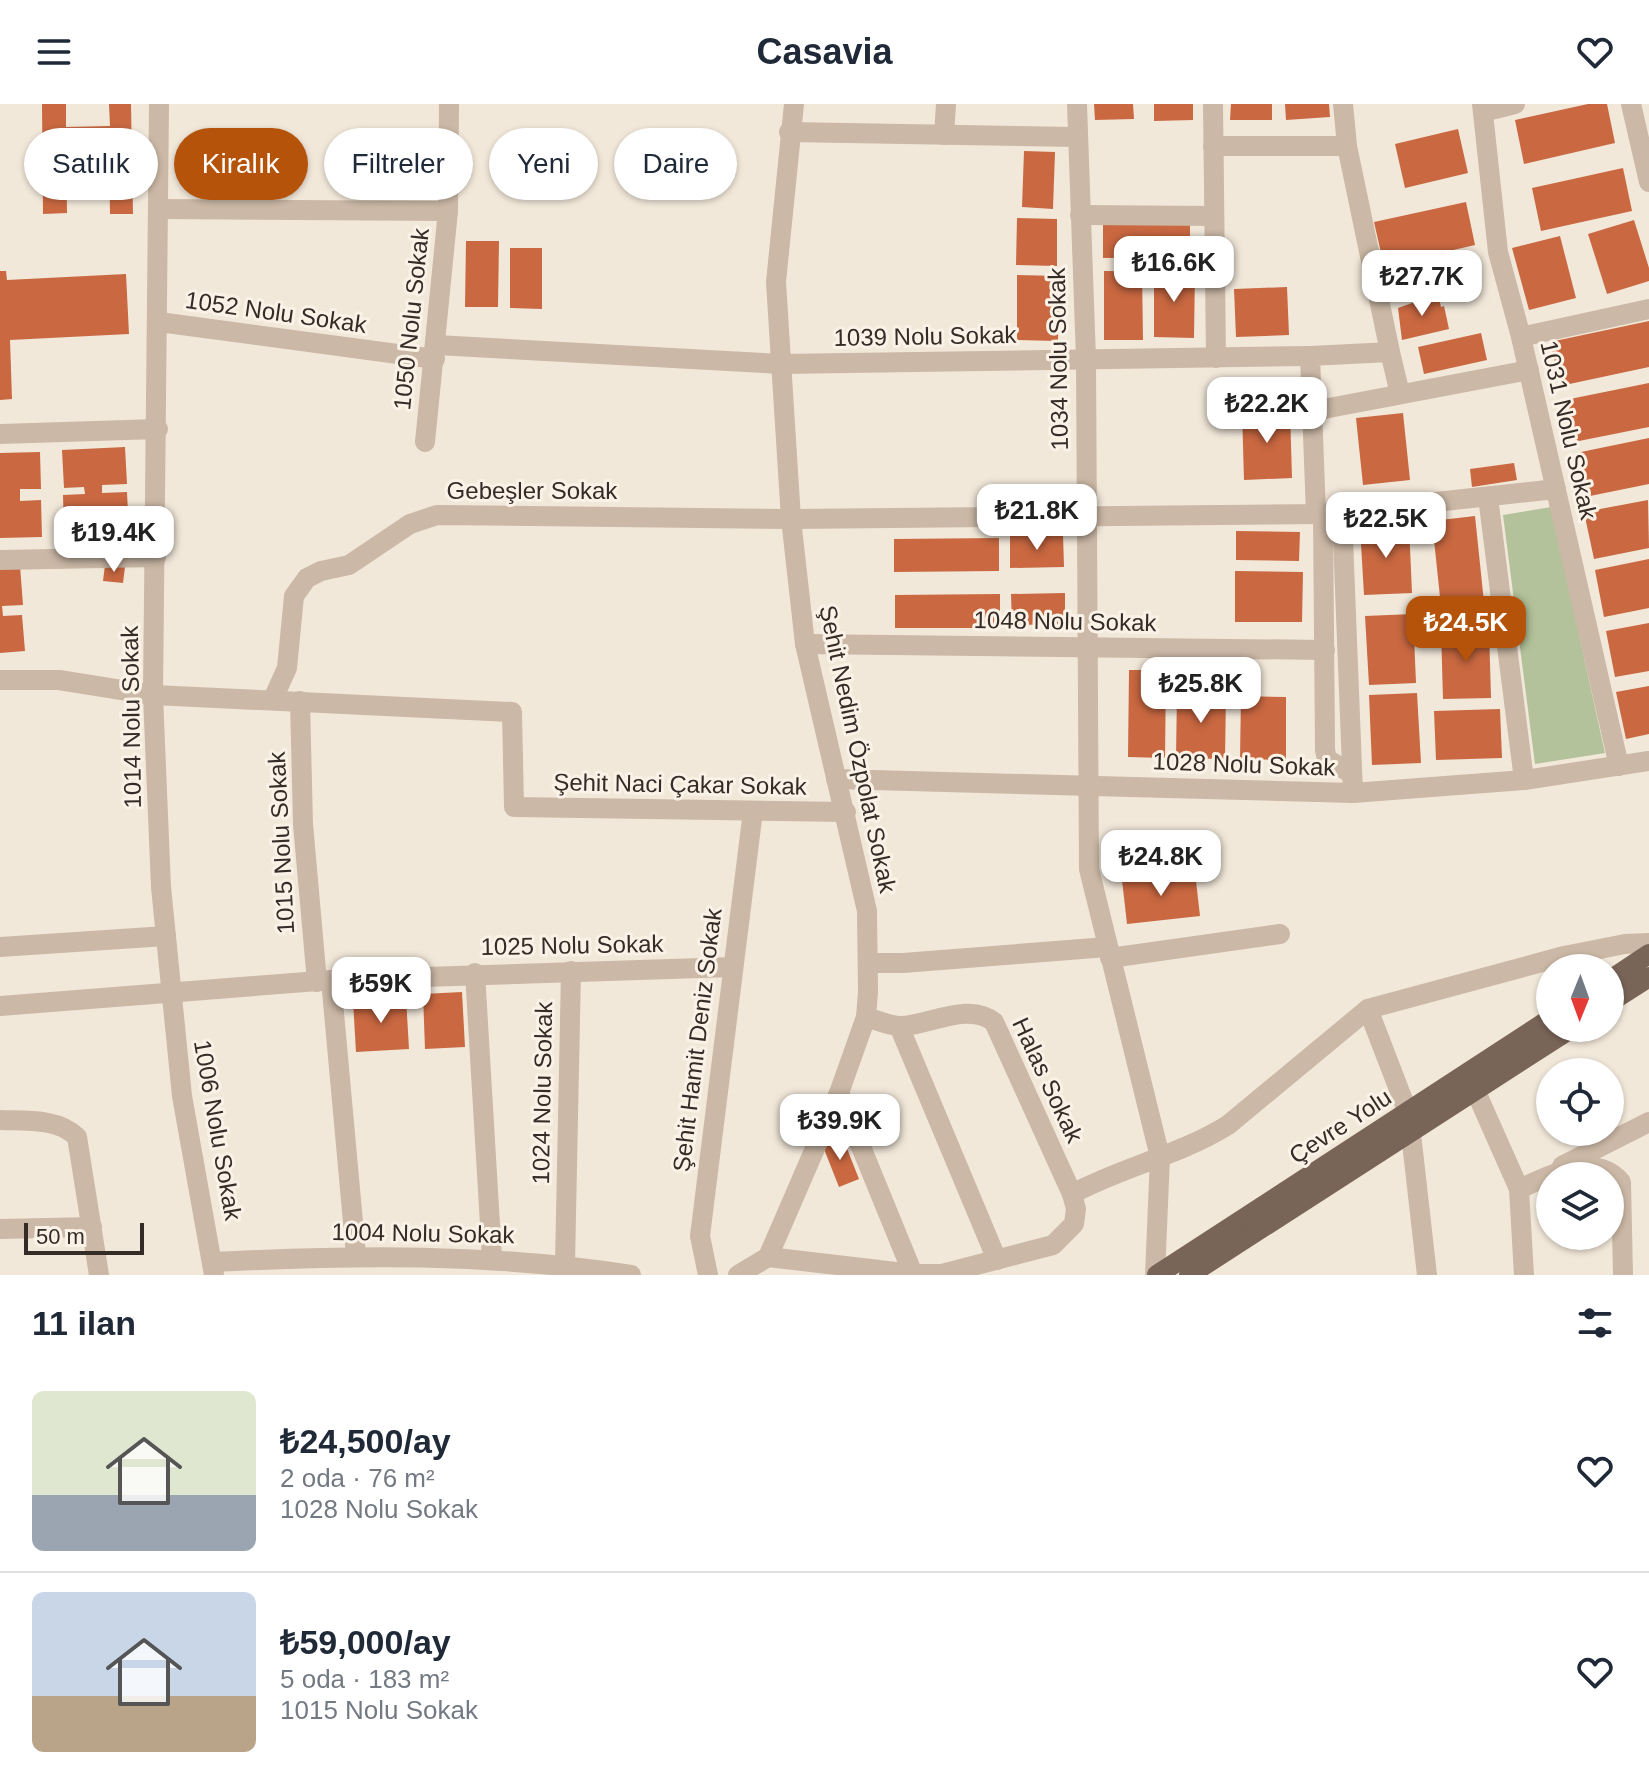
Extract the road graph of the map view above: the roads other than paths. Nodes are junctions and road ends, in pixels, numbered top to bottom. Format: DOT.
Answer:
graph roads {
  1 [pos="159,104"];
  2 [pos="449,104"];
  3 [pos="794,104"];
  4 [pos="946,104"];
  5 [pos="1077,104"];
  6 [pos="1213,104"];
  7 [pos="1343,104"];
  8 [pos="1515,104"];
  9 [pos="1631,104"];
  10 [pos="1483,108"];
  11 [pos="789,132"];
  12 [pos="944,135"];
  13 [pos="1077,137"];
  14 [pos="1644,142"];
  15 [pos="1213,146"];
  16 [pos="1347,146"];
  17 [pos="1649,182"];
  18 [pos="160,209"];
  19 [pos="448,211"];
  20 [pos="1080,215"];
  21 [pos="1214,216"];
  22 [pos="1649,309"];
  23 [pos="159,322"];
  24 [pos="1521,337"];
  25 [pos="436,352"];
  26 [pos="1390,352"];
  27 [pos="1310,356"];
  28 [pos="1216,358"];
  29 [pos="1086,359"];
  30 [pos="781,364"];
  31 [pos="1529,370"];
  32 [pos="1400,394"];
  33 [pos="1313,411"];
  34 [pos="158,429"];
  35 [pos="0,434"];
  36 [pos="425,442"];
  37 [pos="1556,489"];
  38 [pos="1488,497"];
  39 [pos="1327,514"];
  40 [pos="1087,516"];
  41 [pos="791,519"];
  42 [pos="156,557"];
  43 [pos="0,560"];
  44 [pos="805,644"];
  45 [pos="1090,648"];
  46 [pos="1325,650"];
  47 [pos="0,680"];
  48 [pos="153,695"];
  49 [pos="273,699"];
  50 [pos="300,701"];
  51 [pos="1649,761"];
  52 [pos="1619,766"];
  53 [pos="836,779"];
  54 [pos="1524,780"];
  55 [pos="1353,784"];
  56 [pos="1089,786"];
  57 [pos="753,811"];
  58 [pos="846,812"];
  59 [pos="1280,934"];
  60 [pos="166,936"];
  61 [pos="1649,943"];
  62 [pos="0,947"];
  63 [pos="1108,953"];
  64 [pos="1649,954"];
  65 [pos="868,963"];
  66 [pos="732,967"];
  67 [pos="571,971"];
  68 [pos="1624,971"];
  69 [pos="475,973"];
  70 [pos="1649,977"];
  71 [pos="324,981"];
  72 [pos="170,993"];
  73 [pos="1624,993"];
  74 [pos="0,1006"];
  75 [pos="1368,1009"];
  76 [pos="866,1017"];
  77 [pos="899,1026"];
  78 [pos="1536,1028"];
  79 [pos="1551,1042"];
  80 [pos="1476,1092"];
  81 [pos="839,1093"];
  82 [pos="1408,1113"];
  83 [pos="0,1120"];
  84 [pos="1649,1122"];
  85 [pos="1411,1134"];
  86 [pos="1160,1157"];
  87 [pos="1519,1189"];
  88 [pos="1072,1194"];
  89 [pos="92,1227"];
  90 [pos="0,1229"];
  91 [pos="356,1255"];
  92 [pos="768,1257"];
  93 [pos="492,1258"];
  94 [pos="997,1260"];
  95 [pos="565,1264"];
  96 [pos="214,1268"];
  97 [pos="913,1274"];
  98 [pos="99,1275"];
  99 [pos="631,1275"];
  100 [pos="708,1275"];
  101 [pos="738,1275"];
  102 [pos="1156,1275"];
  103 [pos="1189,1275"];
  104 [pos="1427,1275"];
  105 [pos="1524,1275"];
  106 [pos="1623,1275"];
  1 -- 18 [label="street, 1014 Nolu Sokak"];
  2 -- 19 [label="street, 1050 Nolu Sokak"];
  3 -- 11 [label="street, Şehit Nedim Özpolat Sokak"];
  4 -- 12 [label="street"];
  5 -- 13 [label="street, 1034 Nolu Sokak"];
  6 -- 15 [label="street"];
  7 -- 16 [label="street"];
  8 -- 10 [label="street"];
  9 -- 14 [label="street"];
  10 -- 24 [label="street, 1031 Nolu Sokak"];
  11 -- 12 [label="street"];
  11 -- 30 [label="street, Şehit Nedim Özpolat Sokak"];
  12 -- 13 [label="street"];
  13 -- 20 [label="street, 1034 Nolu Sokak"];
  14 -- 17 [label="street"];
  15 -- 16 [label="street"];
  15 -- 21 [label="street"];
  16 -- 26 [label="street"];
  18 -- 19 [label="street"];
  18 -- 23 [label="street, 1014 Nolu Sokak"];
  19 -- 25 [label="street, 1050 Nolu Sokak"];
  20 -- 21 [label="street"];
  20 -- 29 [label="street, 1034 Nolu Sokak"];
  21 -- 28 [label="street"];
  22 -- 24 [label="street"];
  23 -- 25 [label="street, 1052 Nolu Sokak"];
  23 -- 34 [label="street, 1014 Nolu Sokak"];
  24 -- 31 [label="street, 1031 Nolu Sokak"];
  25 -- 30 [label="street, 1052 Nolu Sokak"];
  25 -- 36 [label="street, 1050 Nolu Sokak"];
  26 -- 27 [label="street, 1039 Nolu Sokak"];
  26 -- 32 [label="street"];
  27 -- 28 [label="street, 1039 Nolu Sokak"];
  27 -- 33 [label="street"];
  28 -- 29 [label="street, 1039 Nolu Sokak"];
  29 -- 30 [label="street, 1039 Nolu Sokak"];
  29 -- 40 [label="street, 1034 Nolu Sokak"];
  30 -- 41 [label="street, Şehit Nedim Özpolat Sokak"];
  31 -- 32 [label="street"];
  31 -- 37 [label="street, 1031 Nolu Sokak"];
  32 -- 33 [label="street"];
  33 -- 39 [label="street"];
  34 -- 35 [label="street"];
  34 -- 42 [label="street, 1014 Nolu Sokak"];
  37 -- 38 [label="street"];
  37 -- 52 [label="street, 1031 Nolu Sokak"];
  38 -- 39 [label="street"];
  38 -- 54 [label="street"];
  39 -- 40 [label="street"];
  39 -- 46 [label="street"];
  39 -- 55 [label="street"];
  40 -- 41 [label="street"];
  40 -- 45 [label="street, 1034 Nolu Sokak"];
  41 -- 44 [label="street, Şehit Nedim Özpolat Sokak"];
  41 -- 49 [label="street, Gebeşler Sokak"];
  42 -- 43 [label="street"];
  42 -- 48 [label="street, 1014 Nolu Sokak"];
  44 -- 45 [label="street, 1048 Nolu Sokak"];
  44 -- 53 [label="street, Şehit Nedim Özpolat Sokak"];
  45 -- 46 [label="street, 1048 Nolu Sokak"];
  45 -- 56 [label="street, 1034 Nolu Sokak"];
  46 -- 55 [label="street"];
  47 -- 48 [label="street"];
  48 -- 49 [label="street"];
  48 -- 60 [label="street, 1014 Nolu Sokak"];
  49 -- 50 [label="street"];
  50 -- 57 [label="street, Şehit Naci Çakar Sokak"];
  50 -- 71 [label="street, 1015 Nolu Sokak"];
  51 -- 52 [label="street, 1028 Nolu Sokak"];
  52 -- 54 [label="street, 1028 Nolu Sokak"];
  53 -- 56 [label="street, 1028 Nolu Sokak"];
  53 -- 58 [label="street, Şehit Nedim Özpolat Sokak"];
  54 -- 55 [label="street, 1028 Nolu Sokak"];
  55 -- 56 [label="street, 1028 Nolu Sokak"];
  56 -- 63 [label="street, 1034 Nolu Sokak"];
  57 -- 58 [label="street, Şehit Naci Çakar Sokak"];
  57 -- 66 [label="street, Şehit Hamit Deniz Sokak"];
  58 -- 65 [label="street, Şehit Nedim Özpolat Sokak"];
  59 -- 63 [label="street"];
  60 -- 62 [label="street"];
  60 -- 72 [label="street, 1014 Nolu Sokak"];
  61 -- 75 [label="street"];
  63 -- 65 [label="street"];
  63 -- 86 [label="street, 1034 Nolu Sokak"];
  64 -- 68 [label="main road"];
  65 -- 76 [label="street, Şehit Nedim Özpolat Sokak"];
  66 -- 67 [label="street, 1025 Nolu Sokak"];
  66 -- 100 [label="street, Şehit Hamit Deniz Sokak"];
  67 -- 69 [label="street, 1025 Nolu Sokak"];
  67 -- 95 [label="street, 1024 Nolu Sokak"];
  69 -- 71 [label="street, 1025 Nolu Sokak"];
  69 -- 93 [label="street"];
  70 -- 73 [label="main road"];
  71 -- 72 [label="street, 1025 Nolu Sokak"];
  71 -- 91 [label="street, 1015 Nolu Sokak"];
  72 -- 74 [label="street, 1025 Nolu Sokak"];
  72 -- 96 [label="street, 1006 Nolu Sokak"];
  75 -- 82 [label="street"];
  75 -- 86 [label="street"];
  76 -- 77 [label="street, Halas Sokak"];
  76 -- 81 [label="street, Şehit Nedim Özpolat Sokak"];
  77 -- 88 [label="street, Halas Sokak"];
  77 -- 94 [label="street"];
  78 -- 82 [label="main road, Çevre Yolu"];
  79 -- 80 [label="main road, Çevre Yolu"];
  80 -- 85 [label="main road, Çevre Yolu"];
  80 -- 87 [label="street"];
  81 -- 92 [label="street, Şehit Nedim Özpolat Sokak"];
  81 -- 97 [label="street"];
  82 -- 102 [label="main road, Çevre Yolu"];
  83 -- 89 [label="street"];
  84 -- 87 [label="street"];
  85 -- 103 [label="main road, Çevre Yolu"];
  85 -- 104 [label="street"];
  86 -- 88 [label="street"];
  86 -- 102 [label="street, 1034 Nolu Sokak"];
  87 -- 105 [label="street"];
  87 -- 106 [label="street"];
  88 -- 94 [label="street"];
  89 -- 90 [label="street"];
  89 -- 98 [label="street"];
  91 -- 93 [label="street, 1004 Nolu Sokak"];
  91 -- 96 [label="street, 1004 Nolu Sokak"];
  92 -- 97 [label="street"];
  92 -- 101 [label="street"];
  93 -- 95 [label="street, 1004 Nolu Sokak"];
  94 -- 97 [label="street"];
  95 -- 99 [label="street, 1004 Nolu Sokak"];
}
